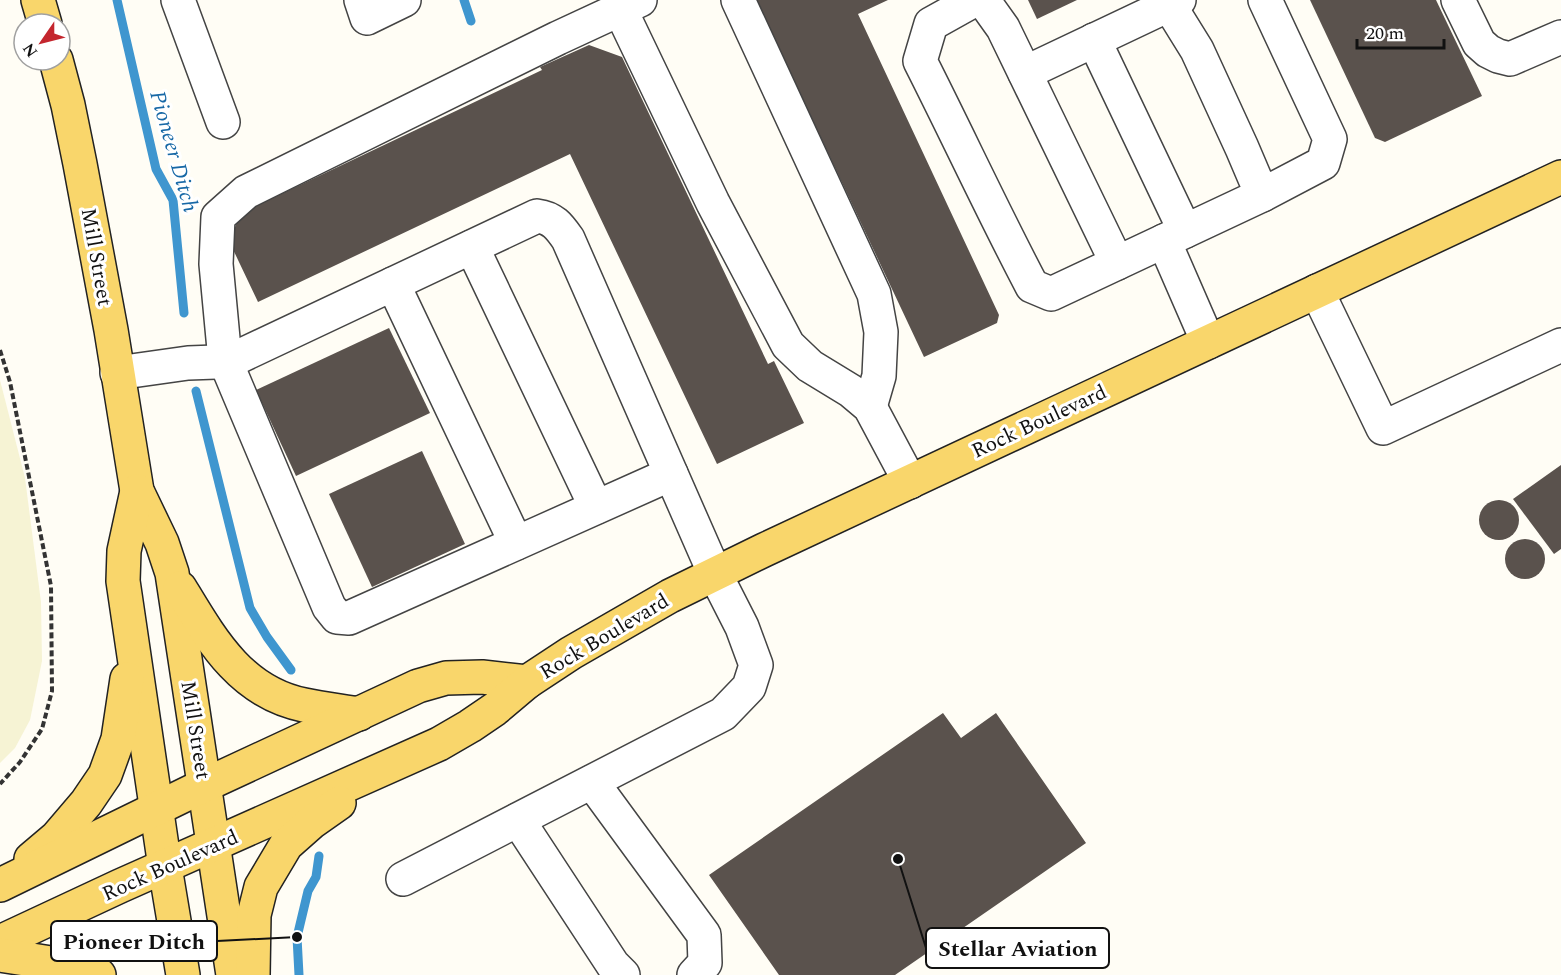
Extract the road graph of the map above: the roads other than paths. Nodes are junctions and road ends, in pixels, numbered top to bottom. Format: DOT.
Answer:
graph roads {
  1 [pos="178,0"];
  2 [pos="361,0"];
  3 [pos="404,0"];
  4 [pos="738,0"];
  5 [pos="974,0"];
  6 [pos="984,0"];
  7 [pos="1265,0"];
  8 [pos="1458,0"];
  9 [pos="1172,1"];
  10 [pos="630,5"];
  11 [pos="1561,37"];
  12 [pos="1094,40"];
  13 [pos="59,72"];
  14 [pos="1025,73"];
  15 [pos="223,123"];
  16 [pos="1561,177"];
  17 [pos="1262,195"];
  18 [pos="1174,236"];
  19 [pos="472,247"];
  20 [pos="1117,263"];
  21 [pos="393,284"];
  22 [pos="1317,291"];
  23 [pos="1208,342"];
  24 [pos="1561,345"];
  25 [pos="225,360"];
  26 [pos="117,373"];
  27 [pos="870,407"];
  28 [pos="671,474"];
  29 [pos="910,482"];
  30 [pos="137,491"];
  31 [pos="596,507"];
  32 [pos="516,543"];
  33 [pos="172,573"];
  34 [pos="715,574"];
  35 [pos="132,647"];
  36 [pos="527,682"];
  37 [pos="359,714"];
  38 [pos="388,767"];
  39 [pos="592,782"];
  40 [pos="205,785"];
  41 [pos="156,809"];
  42 [pos="518,820"];
  43 [pos="213,846"];
  44 [pos="165,867"];
  45 [pos="403,879"];
  46 [pos="1,885"];
  47 [pos="0,942"];
  48 [pos="0,955"];
  49 [pos="99,975"];
  50 [pos="183,975"];
  51 [pos="233,975"];
  52 [pos="253,975"];
  53 [pos="623,975"];
  54 [pos="694,975"];
  1 -- 15 [label="lane"];
  2 -- 3 [label="lane"];
  4 -- 27 [label="lane"];
  5 -- 20 [label="lane"];
  6 -- 14 [label="lane"];
  7 -- 17 [label="lane"];
  8 -- 11 [label="lane"];
  9 -- 12 [label="lane"];
  9 -- 17 [label="lane"];
  10 -- 25 [label="lane"];
  10 -- 27 [label="lane"];
  12 -- 14 [label="lane"];
  12 -- 18 [label="lane"];
  13 -- 26 [label="main road, Mill Street"];
  14 -- 20 [label="lane"];
  16 -- 22 [label="main road, Rock Boulevard"];
  17 -- 18 [label="lane"];
  18 -- 20 [label="lane"];
  18 -- 23 [label="lane"];
  19 -- 21 [label="lane"];
  19 -- 28 [label="lane"];
  19 -- 31 [label="lane"];
  21 -- 25 [label="lane"];
  21 -- 32 [label="lane"];
  22 -- 23 [label="main road, Rock Boulevard"];
  22 -- 24 [label="lane"];
  23 -- 29 [label="main road, Rock Boulevard"];
  25 -- 26 [label="lane"];
  25 -- 32 [label="lane"];
  26 -- 30 [label="main road, Mill Street"];
  27 -- 29 [label="lane"];
  28 -- 31 [label="lane"];
  28 -- 34 [label="lane"];
  29 -- 34 [label="main road, Rock Boulevard"];
  30 -- 33 [label="main road, Mill Street"];
  30 -- 35 [label="main road, Mill Street"];
  31 -- 32 [label="lane"];
  33 -- 37 [label="main road"];
  33 -- 40 [label="main road, Mill Street"];
  34 -- 36 [label="main road, Rock Boulevard"];
  34 -- 39 [label="lane"];
  35 -- 41 [label="main road, Mill Street"];
  35 -- 46 [label="main road"];
  36 -- 37 [label="main road, Rock Boulevard"];
  36 -- 38 [label="main road, Rock Boulevard"];
  37 -- 40 [label="main road, Rock Boulevard"];
  38 -- 43 [label="main road, Rock Boulevard"];
  38 -- 52 [label="main road"];
  39 -- 42 [label="lane"];
  39 -- 54 [label="lane"];
  40 -- 41 [label="main road, Rock Boulevard"];
  40 -- 43 [label="main road, Mill Street"];
  41 -- 44 [label="main road, Mill Street"];
  41 -- 46 [label="main road, Rock Boulevard"];
  42 -- 45 [label="lane"];
  42 -- 53 [label="lane"];
  43 -- 44 [label="main road, Rock Boulevard"];
  43 -- 51 [label="main road, Mill Street"];
  44 -- 47 [label="main road, Rock Boulevard"];
  44 -- 50 [label="main road, Mill Street"];
  48 -- 49 [label="main road"];
}
